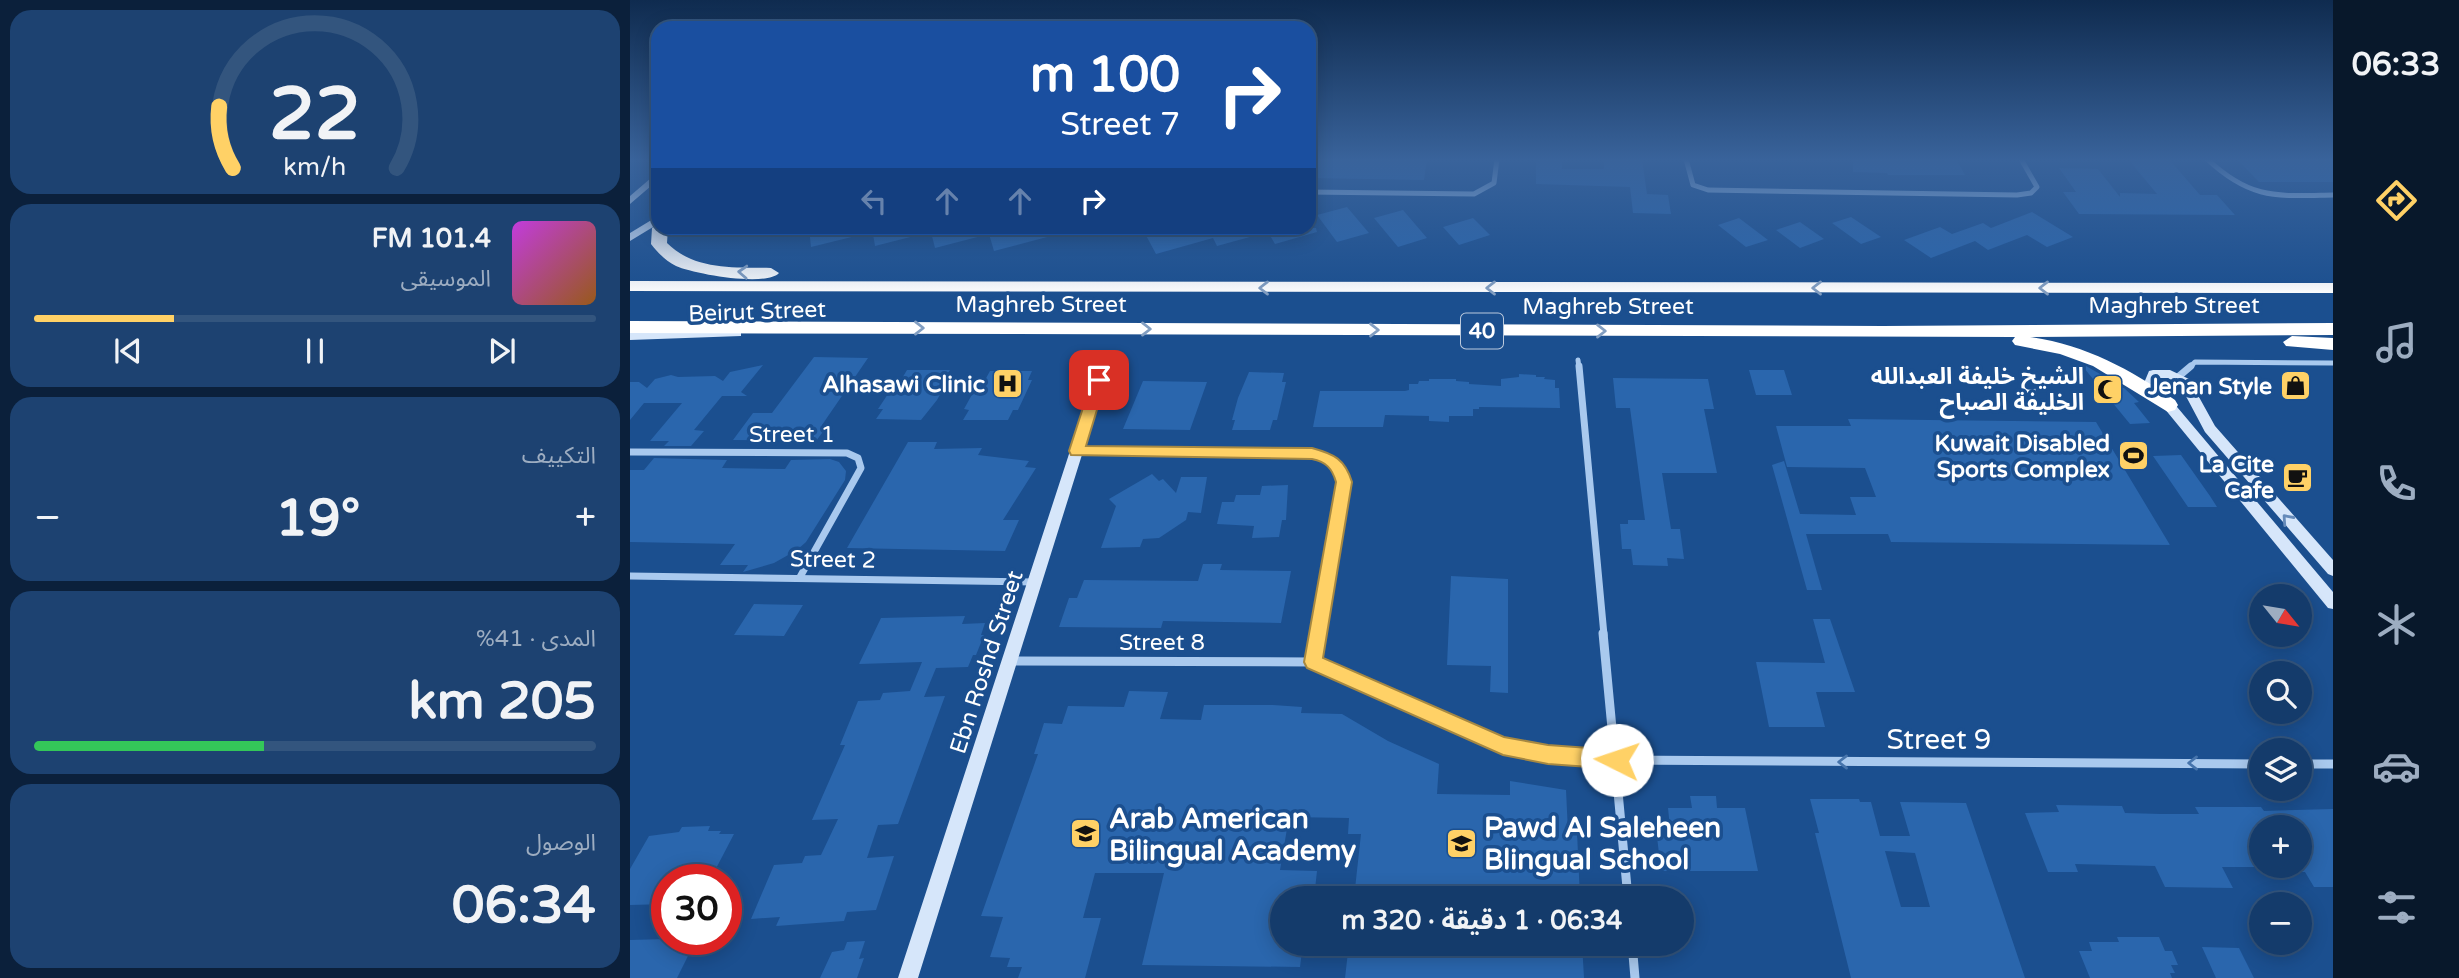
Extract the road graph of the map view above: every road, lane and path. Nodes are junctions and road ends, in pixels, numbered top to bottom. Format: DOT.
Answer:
graph roads {
  1 [pos="651,224"];
  2 [pos="660,235"];
  3 [pos="630,238"];
  4 [pos="630,286"];
  5 [pos="2333,286"];
  6 [pos="1031,288"];
  7 [pos="630,327"];
  8 [pos="885,328"];
  9 [pos="2147,329"];
  10 [pos="2333,329"];
  11 [pos="1900,331"];
  12 [pos="630,336"];
  13 [pos="2333,344"];
  14 [pos="1106,359"];
  15 [pos="1578,360"];
  16 [pos="2333,363"];
  17 [pos="2178,377"];
  18 [pos="2168,405"];
  19 [pos="1077,451"];
  20 [pos="630,452"];
  21 [pos="2333,570"];
  22 [pos="630,576"];
  23 [pos="800,577"];
  24 [pos="1035,582"];
  25 [pos="2333,603"];
  26 [pos="1010,661"];
  27 [pos="1313,662"];
  28 [pos="1617,760"];
  29 [pos="2249,764"];
  30 [pos="2312,764"];
  31 [pos="2333,764"];
  32 [pos="1627,886"];
  33 [pos="1633,956"];
  34 [pos="908,978"];
  35 [pos="1635,978"];
  1 -- 3 [label="street"];
  6 -- 2 [label="highway, one-way"];
  4 -- 6 [label="highway, Maghreb Street / 40"];
  5 -- 6 [label="highway, Maghreb Street / 40, one-way"];
  7 -- 8 [label="highway, Maghreb Street / 40"];
  8 -- 11 [label="highway, Maghreb Street / 40, one-way"];
  8 -- 12 [label="street, Beirut Street"];
  9 -- 10 [label="highway, Maghreb Street / 40"];
  9 -- 11 [label="highway, Maghreb Street / 40"];
  9 -- 13 [label="highway"];
  11 -- 18 [label="highway"];
  14 -- 19 [label="street, Ebn Roshd Street"];
  15 -- 28 [label="street"];
  16 -- 17 [label="street"];
  17 -- 18 [label="street"];
  21 -- 17 [label="street, one-way"];
  18 -- 25 [label="street"];
  19 -- 24 [label="street, Ebn Roshd Street"];
  19 -- 27 [label="street"];
  20 -- 23 [label="street, Street 1"];
  22 -- 23 [label="street, Street 2"];
  23 -- 24 [label="street, Street 2"];
  24 -- 26 [label="street, Ebn Roshd Street"];
  26 -- 27 [label="street, Street 8"];
  26 -- 34 [label="street, Ebn Roshd Street"];
  27 -- 28 [label="street, Street 9"];
  29 -- 28 [label="street, Street 9, one-way"];
  28 -- 32 [label="street"];
  30 -- 31 [label="street"];
  33 -- 35 [label="street"];
}
